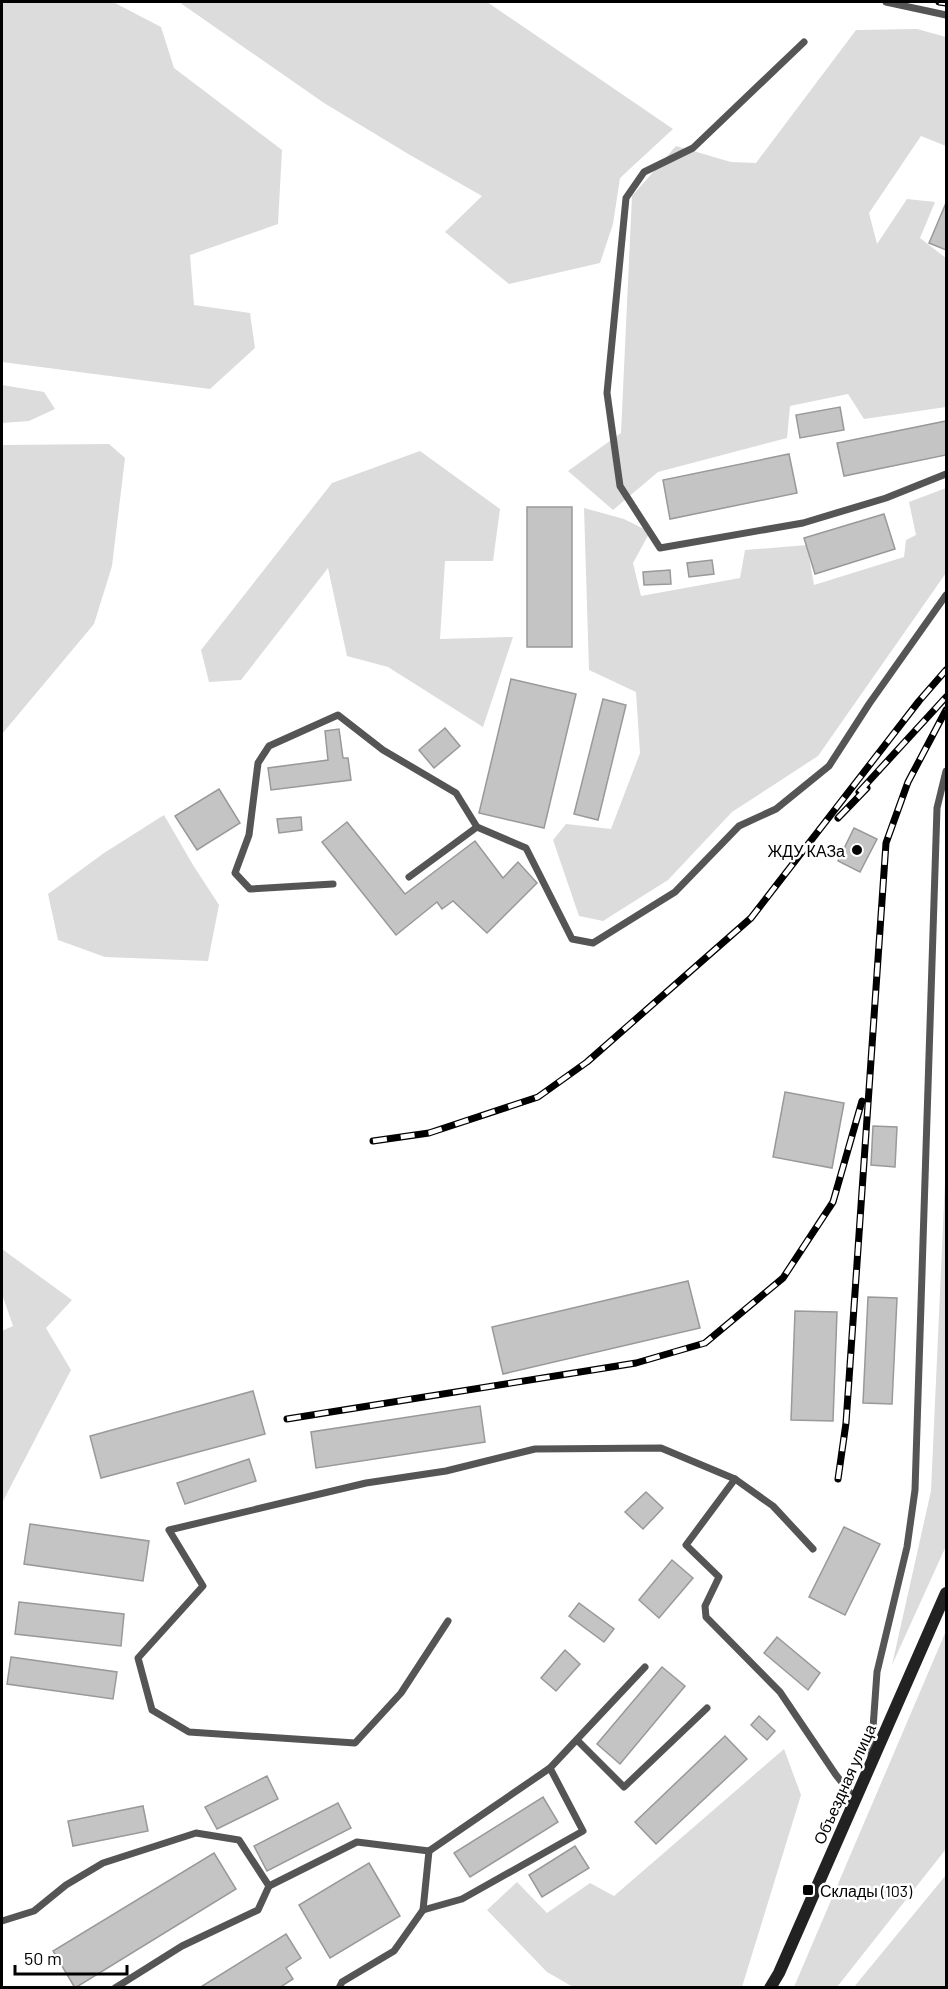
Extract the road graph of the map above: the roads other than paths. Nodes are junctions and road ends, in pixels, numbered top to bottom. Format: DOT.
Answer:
graph roads {
  1 [pos="886,2"];
  2 [pos="946,15"];
  3 [pos="804,42"];
  4 [pos="946,474"];
  5 [pos="946,595"];
  6 [pos="946,771"];
  7 [pos="477,827"];
  8 [pos="409,878"];
  9 [pos="333,884"];
  10 [pos="735,1479"];
  11 [pos="813,1550"];
  12 [pos="946,1593"];
  13 [pos="448,1621"];
  14 [pos="645,1667"];
  15 [pos="706,1708"];
  16 [pos="577,1740"];
  17 [pos="870,1766"];
  18 [pos="550,1768"];
  19 [pos="855,1799"];
  20 [pos="429,1851"];
  21 [pos="269,1886"];
  22 [pos="423,1910"];
  23 [pos="2,1921"];
  24 [pos="114,1988"];
  25 [pos="339,1988"];
  26 [pos="770,1988"];
  1 -- 2 [label="lane"];
  3 -- 4 [label="lane"];
  5 -- 7 [label="lane"];
  6 -- 17 [label="lane"];
  7 -- 8 [label="lane"];
  7 -- 9 [label="lane"];
  10 -- 11 [label="lane"];
  10 -- 13 [label="lane"];
  10 -- 19 [label="lane"];
  12 -- 17 [label="main road, Объездная улица"];
  14 -- 16 [label="lane"];
  15 -- 16 [label="lane"];
  16 -- 18 [label="lane"];
  17 -- 19 [label="main road, Объездная улица"];
  18 -- 20 [label="lane"];
  18 -- 22 [label="lane"];
  19 -- 26 [label="main road, Объездная улица"];
  20 -- 21 [label="lane"];
  20 -- 22 [label="lane"];
  21 -- 23 [label="lane"];
  21 -- 24 [label="lane"];
  22 -- 25 [label="lane"];
}
